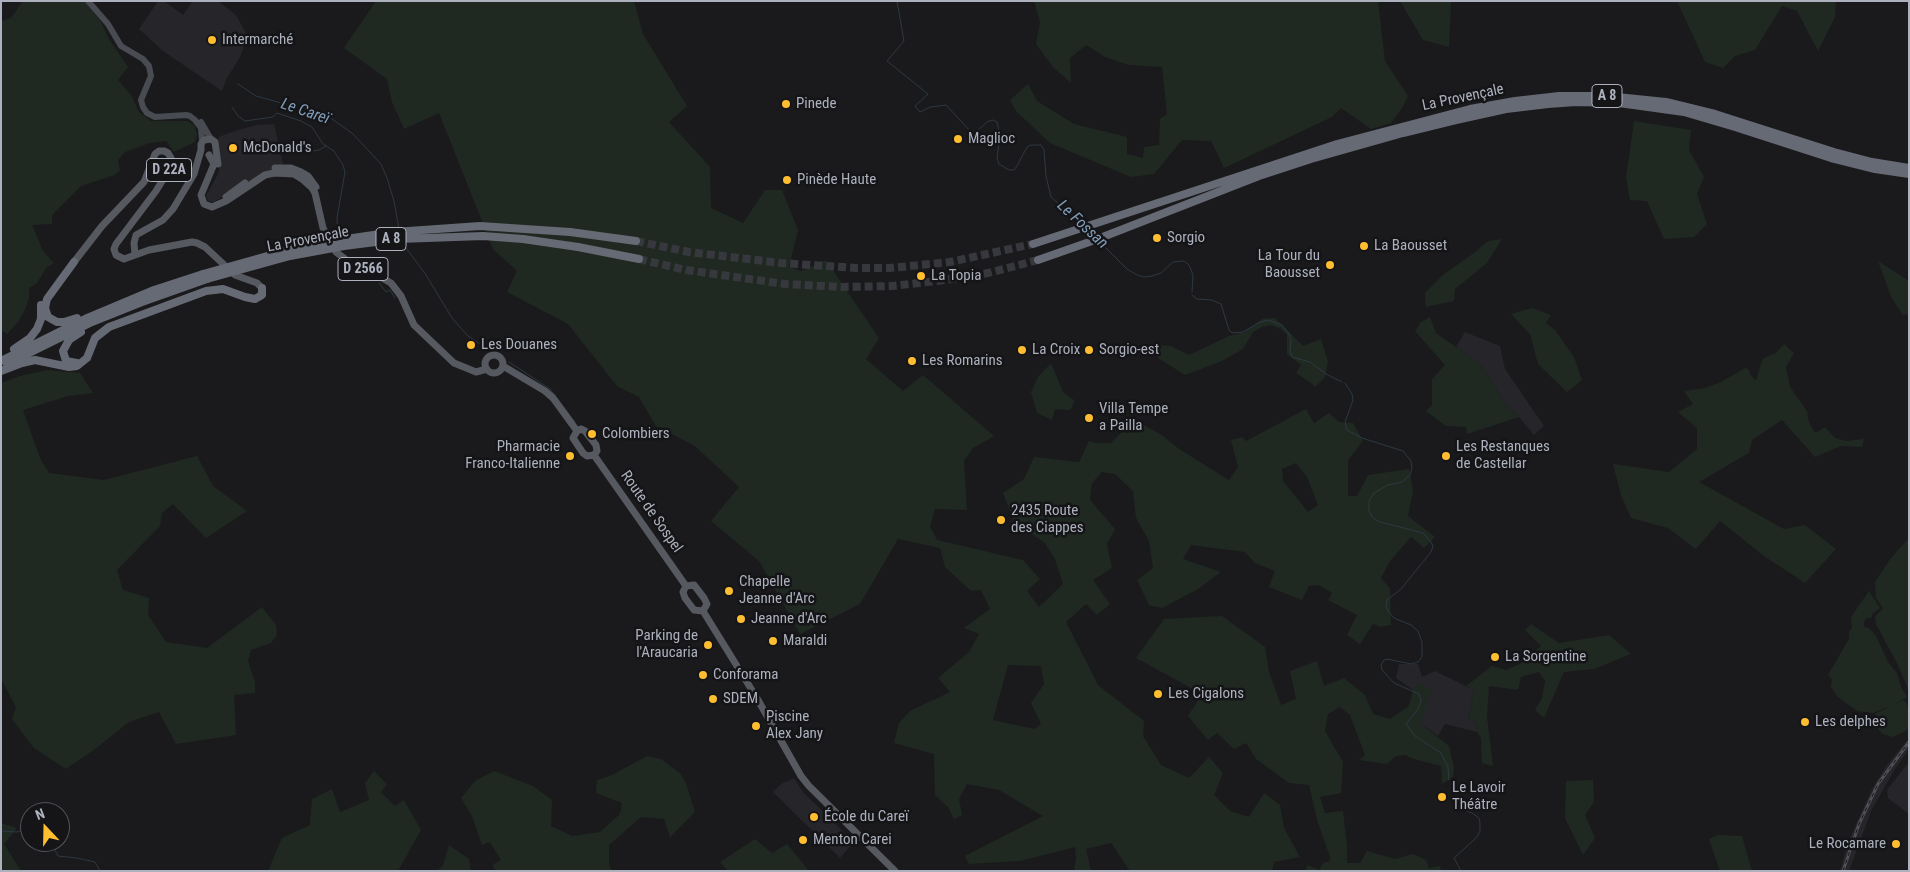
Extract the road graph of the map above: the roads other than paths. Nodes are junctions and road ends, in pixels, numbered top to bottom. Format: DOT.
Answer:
graph roads {
  1 [pos="88,1"];
  2 [pos="162,116"];
  3 [pos="211,139"];
  4 [pos="202,141"];
  5 [pos="1808,148"];
  6 [pos="208,152"];
  7 [pos="1310,156"];
  8 [pos="1909,168"];
  9 [pos="1909,174"];
  10 [pos="636,241"];
  11 [pos="1033,244"];
  12 [pos="135,255"];
  13 [pos="639,259"];
  14 [pos="1038,260"];
  15 [pos="74,262"];
  16 [pos="205,276"];
  17 [pos="262,288"];
  18 [pos="134,298"];
  19 [pos="106,317"];
  20 [pos="1,359"];
  21 [pos="85,360"];
  22 [pos="503,366"];
  23 [pos="487,369"];
  24 [pos="1,370"];
  25 [pos="577,431"];
  26 [pos="594,455"];
  27 [pos="686,586"];
  28 [pos="703,611"];
  29 [pos="895,871"];
  1 -- 2 [label="main road"];
  2 -- 3 [label="main road"];
  2 -- 4 [label="main road"];
  3 -- 4 [label="main road"];
  3 -- 6 [label="main road"];
  4 -- 6 [label="main road"];
  5 -- 7 [label="highway, La Provençale / A 8"];
  5 -- 8 [label="highway, La Provençale / A 8"];
  5 -- 9 [label="highway, La Provençale / A 8"];
  6 -- 12 [label="main road, D 22A"];
  6 -- 23 [label="main road, D 2566"];
  7 -- 11 [label="highway, La Provençale / A 8"];
  7 -- 14 [label="highway, La Provençale / A 8"];
  10 -- 16 [label="highway, La Provençale / A 8, bridge"];
  12 -- 15 [label="main road, D 22A"];
  12 -- 17 [label="main road"];
  13 -- 16 [label="highway, La Provençale / A 8, bridge"];
  15 -- 18 [label="highway"];
  15 -- 20 [label="highway"];
  16 -- 18 [label="highway, La Provençale / A 8"];
  16 -- 19 [label="highway, La Provençale / A 8"];
  17 -- 21 [label="highway"];
  18 -- 20 [label="highway, La Provençale / A 8"];
  19 -- 21 [label="highway"];
  19 -- 24 [label="highway, La Provençale / A 8"];
  21 -- 24 [label="highway"];
  22 -- 23 [label="main road"];
  22 -- 23 [label="main road"];
  22 -- 25 [label="main road, Route de Sospel"];
  25 -- 26 [label="main road, Route de Sospel"];
  25 -- 26 [label="main road, Route de Sospel"];
  26 -- 27 [label="main road, Route de Sospel"];
  27 -- 28 [label="main road, Route de Sospel"];
  27 -- 28 [label="main road, Route de Sospel"];
  28 -- 29 [label="main road, Route de Sospel"];
}
